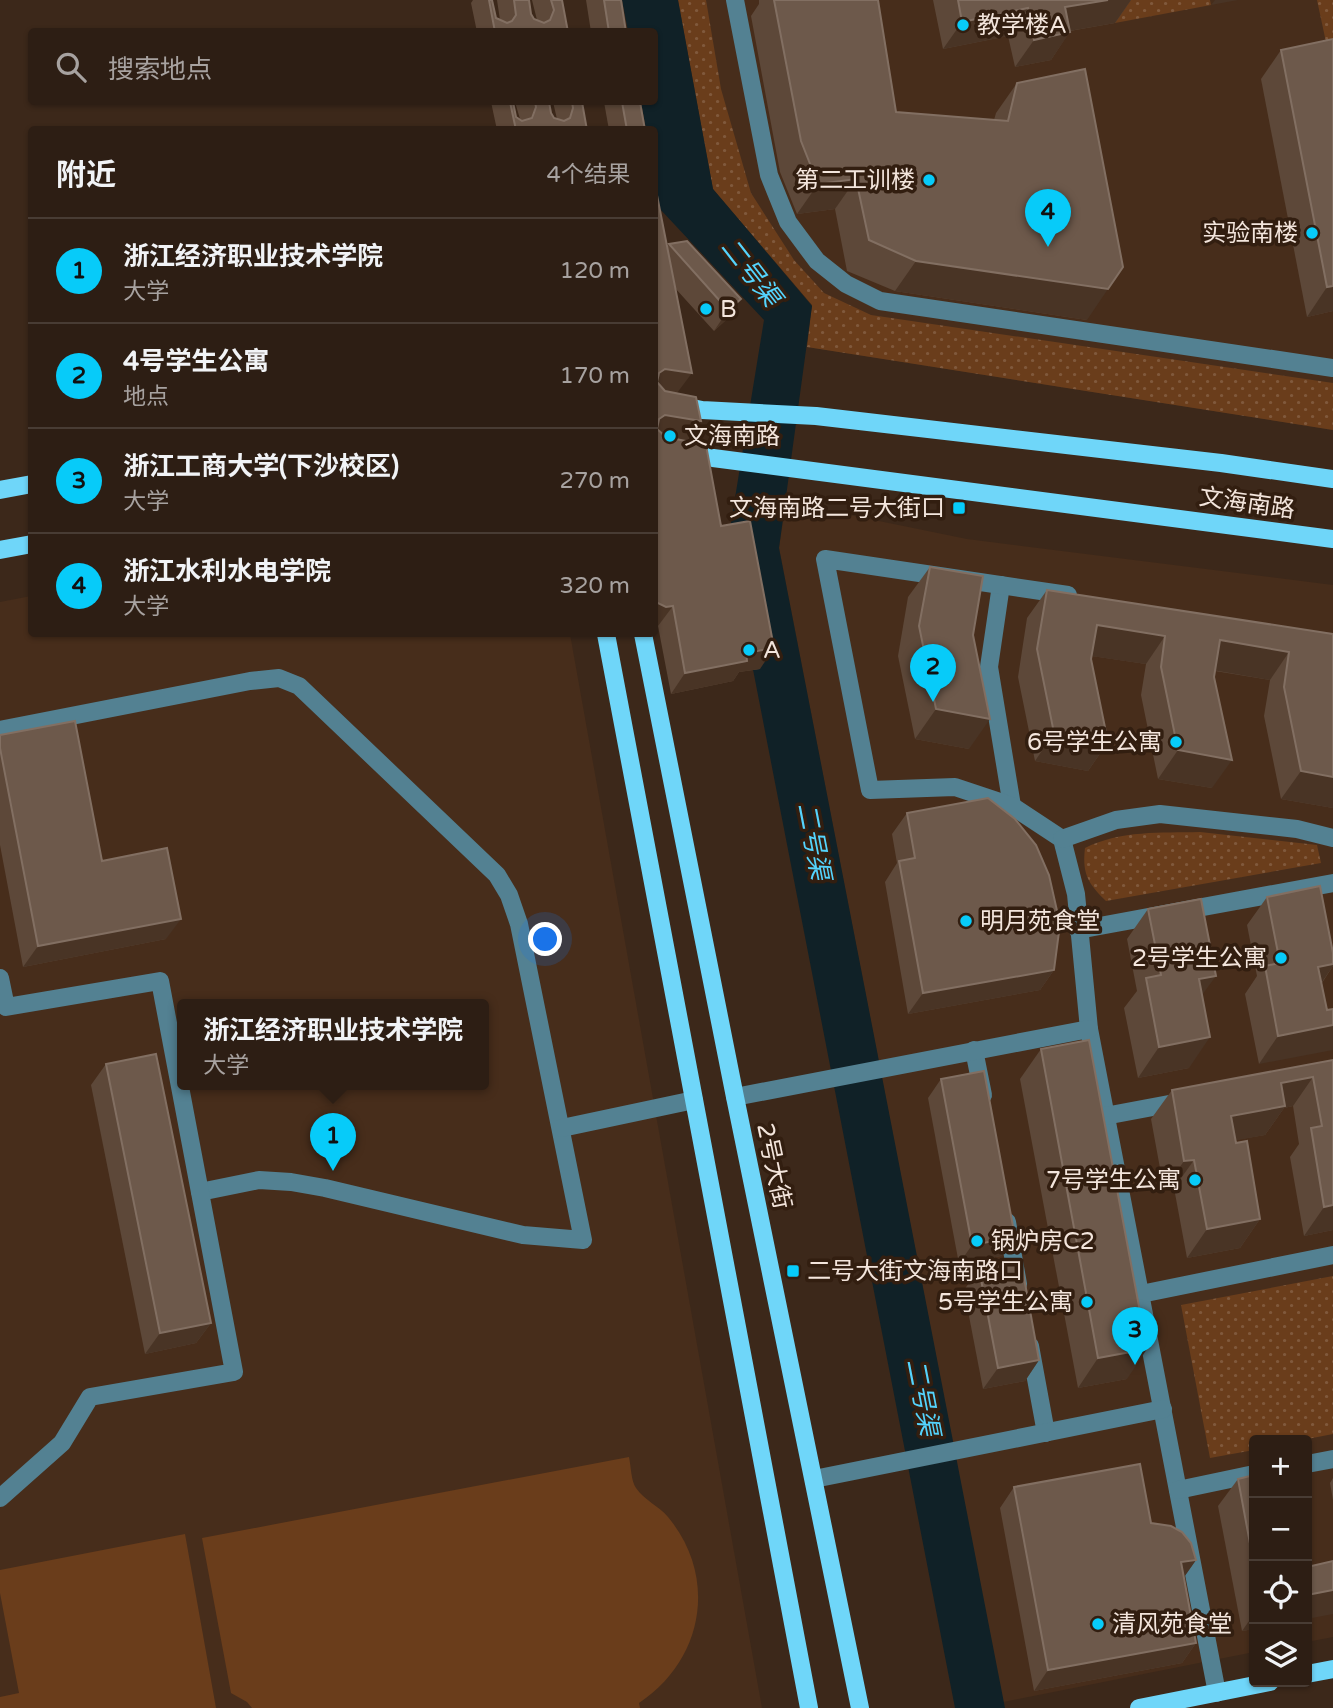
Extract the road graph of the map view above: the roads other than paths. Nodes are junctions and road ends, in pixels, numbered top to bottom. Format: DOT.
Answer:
graph roads {
  1 [pos="735,0"];
  2 [pos="1333,368"];
  3 [pos="658,401"];
  4 [pos="658,447"];
  5 [pos="1333,479"];
  6 [pos="28,485"];
  7 [pos="0,490"];
  8 [pos="1333,539"];
  9 [pos="28,545"];
  10 [pos="0,550"];
  11 [pos="1001,585"];
  12 [pos="1084,598"];
  13 [pos="607,637"];
  14 [pos="644,637"];
  15 [pos="0,730"];
  16 [pos="1012,806"];
  17 [pos="1333,838"];
  18 [pos="1062,839"];
  19 [pos="1333,883"];
  20 [pos="1079,930"];
  21 [pos="0,978"];
  22 [pos="1089,1029"];
  23 [pos="974,1051"];
  24 [pos="177,1071"];
  25 [pos="181,1090"];
  26 [pos="735,1097"];
  27 [pos="1199,1099"];
  28 [pos="694,1100"];
  29 [pos="1105,1116"];
  30 [pos="987,1119"];
  31 [pos="562,1128"];
  32 [pos="200,1192"];
  33 [pos="1003,1201"];
  34 [pos="1333,1255"];
  35 [pos="1141,1294"];
  36 [pos="1020,1297"];
  37 [pos="1026,1324"];
  38 [pos="1163,1409"];
  39 [pos="1046,1433"];
  40 [pos="1333,1459"];
  41 [pos="1312,1463"];
  42 [pos="1249,1475"];
  43 [pos="814,1479"];
  44 [pos="1178,1490"];
  45 [pos="0,1498"];
  46 [pos="1333,1669"];
  47 [pos="1312,1673"];
  48 [pos="1249,1686"];
  49 [pos="1217,1693"];
  50 [pos="809,1708"];
  51 [pos="860,1708"];
  52 [pos="1139,1708"];
  1 -- 2 [label="street"];
  3 -- 5 [label="main road, 文海南路"];
  4 -- 8 [label="main road, 文海南路"];
  6 -- 7 [label="main road"];
  9 -- 10 [label="main road"];
  11 -- 12 [label="street"];
  11 -- 16 [label="street"];
  11 -- 16 [label="street"];
  13 -- 28 [label="main road"];
  14 -- 26 [label="main road, 2号大街"];
  15 -- 31 [label="street"];
  16 -- 18 [label="street"];
  17 -- 18 [label="street"];
  18 -- 20 [label="street"];
  19 -- 20 [label="street"];
  20 -- 22 [label="street"];
  21 -- 24 [label="street"];
  22 -- 23 [label="street"];
  22 -- 29 [label="street"];
  23 -- 26 [label="street"];
  23 -- 30 [label="street"];
  25 -- 32 [label="street"];
  26 -- 43 [label="main road, 2号大街"];
  27 -- 29 [label="street"];
  28 -- 31 [label="street"];
  28 -- 50 [label="main road"];
  29 -- 35 [label="street"];
  31 -- 32 [label="street"];
  32 -- 45 [label="street"];
  33 -- 36 [label="street"];
  34 -- 35 [label="street"];
  35 -- 38 [label="street"];
  37 -- 39 [label="street"];
  38 -- 39 [label="street"];
  38 -- 44 [label="street"];
  39 -- 43 [label="street"];
  40 -- 41 [label="street"];
  42 -- 44 [label="street"];
  43 -- 51 [label="main road, 2号大街"];
  44 -- 49 [label="street"];
  46 -- 47 [label="main road"];
  48 -- 49 [label="main road"];
  49 -- 52 [label="main road"];
}
